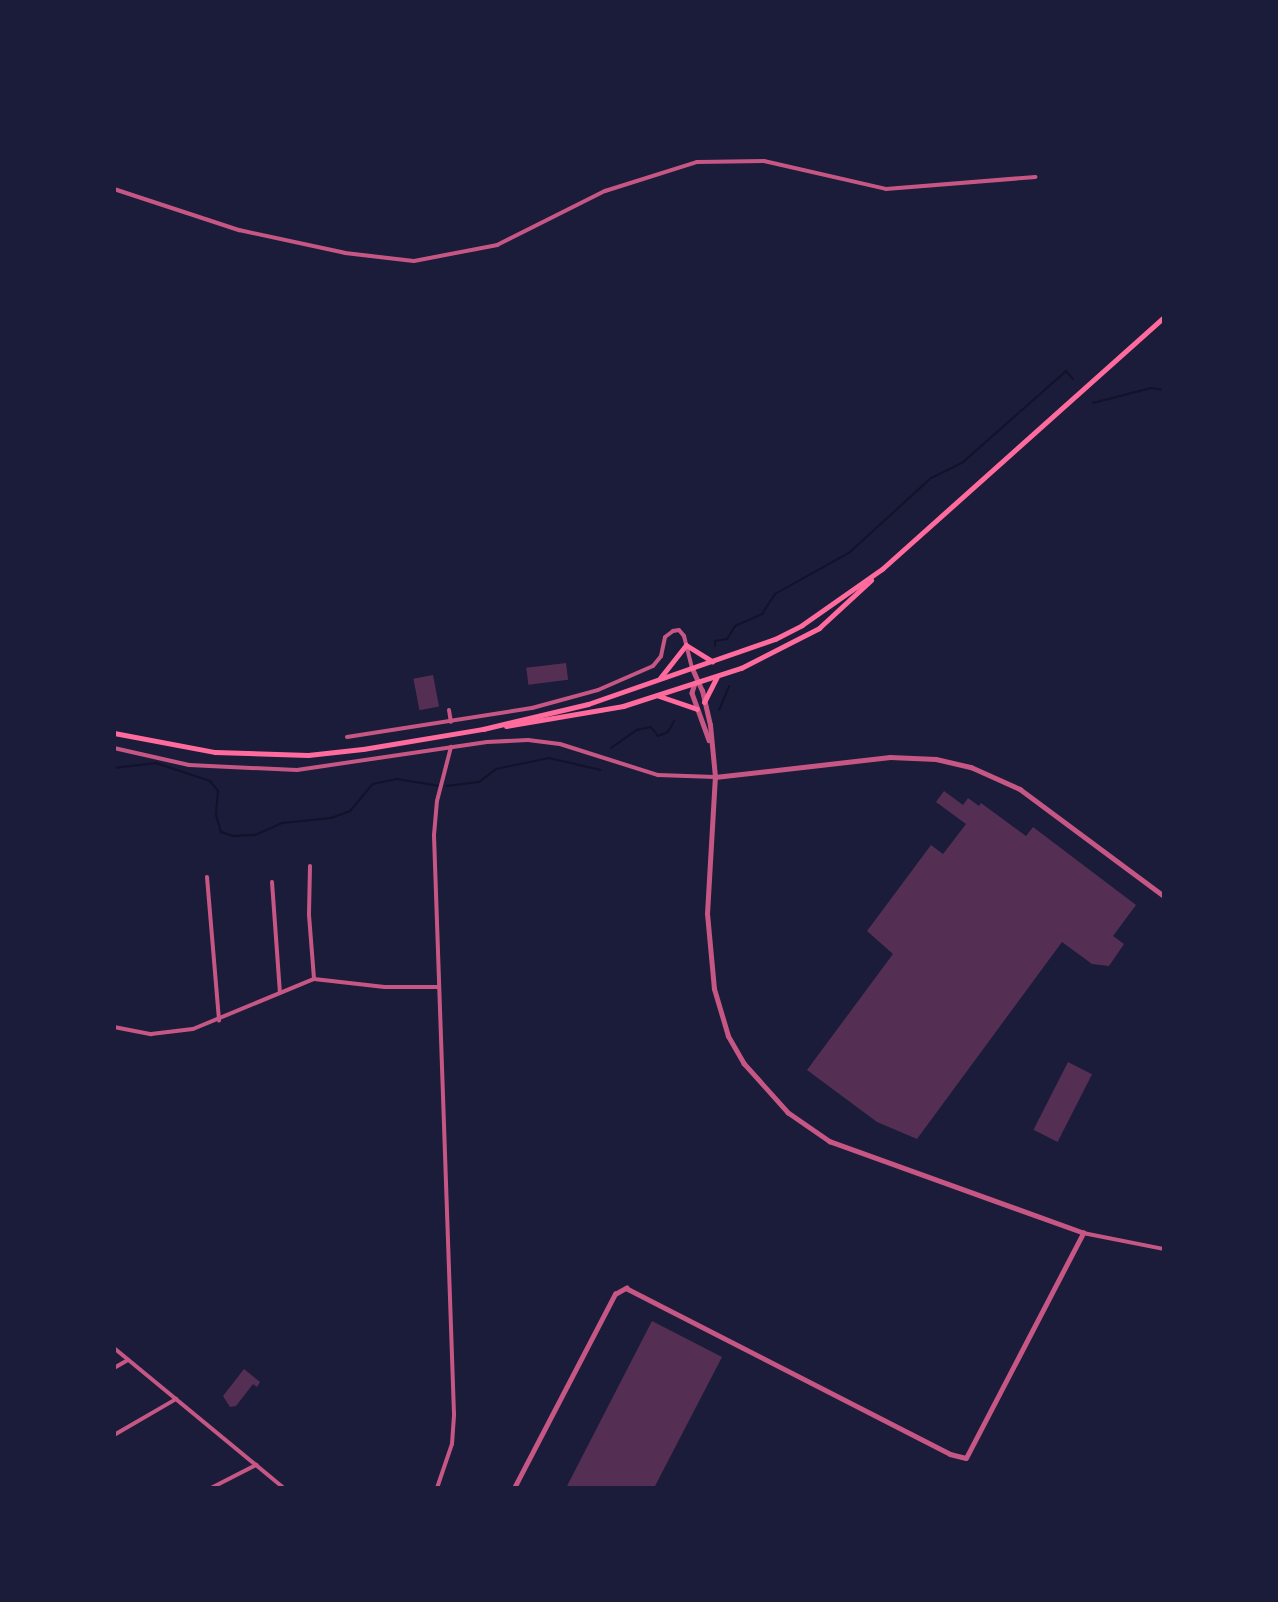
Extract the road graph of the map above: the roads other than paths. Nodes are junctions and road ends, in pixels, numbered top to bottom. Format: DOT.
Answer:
graph roads {
  1 [pos="1036,177"];
  2 [pos="114,189"];
  3 [pos="1164,317"];
  4 [pos="876,574"];
  5 [pos="686,645"];
  6 [pos="712,661"];
  7 [pos="692,669"];
  8 [pos="718,675"];
  9 [pos="657,681"];
  10 [pos="695,683"];
  11 [pos="657,696"];
  12 [pos="704,702"];
  13 [pos="697,709"];
  14 [pos="449,710"];
  15 [pos="451,722"];
  16 [pos="483,729"];
  17 [pos="114,733"];
  18 [pos="347,737"];
  19 [pos="710,743"];
  20 [pos="451,747"];
  21 [pos="114,748"];
  22 [pos="715,777"];
  23 [pos="310,866"];
  24 [pos="207,877"];
  25 [pos="272,882"];
  26 [pos="1164,896"];
  27 [pos="314,979"];
  28 [pos="439,987"];
  29 [pos="280,993"];
  30 [pos="219,1021"];
  31 [pos="114,1027"];
  32 [pos="1083,1233"];
  33 [pos="1164,1249"];
  34 [pos="114,1348"];
  35 [pos="128,1360"];
  36 [pos="114,1368"];
  37 [pos="176,1399"];
  38 [pos="114,1435"];
  39 [pos="256,1465"];
  40 [pos="212,1488"];
  41 [pos="284,1488"];
  42 [pos="437,1488"];
  43 [pos="514,1488"];
  1 -- 2 [label="street"];
  3 -- 4 [label="main road"];
  4 -- 6 [label="main road"];
  4 -- 8 [label="main road"];
  5 -- 6 [label="main road"];
  5 -- 7 [label="street"];
  5 -- 9 [label="main road"];
  5 -- 15 [label="street"];
  6 -- 7 [label="main road"];
  7 -- 9 [label="main road"];
  7 -- 10 [label="street"];
  8 -- 10 [label="main road"];
  8 -- 12 [label="main road"];
  9 -- 16 [label="main road"];
  10 -- 11 [label="main road"];
  10 -- 12 [label="street"];
  10 -- 13 [label="street"];
  11 -- 13 [label="main road"];
  11 -- 16 [label="main road"];
  12 -- 19 [label="street"];
  13 -- 19 [label="street"];
  14 -- 15 [label="street"];
  15 -- 18 [label="street"];
  16 -- 17 [label="main road"];
  19 -- 22 [label="street"];
  20 -- 21 [label="street"];
  20 -- 22 [label="street"];
  20 -- 28 [label="street"];
  22 -- 26 [label="street"];
  22 -- 32 [label="street"];
  23 -- 27 [label="street"];
  24 -- 30 [label="street"];
  25 -- 29 [label="street"];
  27 -- 28 [label="street"];
  27 -- 29 [label="street"];
  28 -- 42 [label="street"];
  29 -- 30 [label="street"];
  30 -- 31 [label="street"];
  32 -- 33 [label="street"];
  32 -- 43 [label="street"];
  34 -- 35 [label="street"];
  35 -- 36 [label="street"];
  35 -- 37 [label="street"];
  37 -- 38 [label="street"];
  37 -- 39 [label="street"];
  39 -- 40 [label="street"];
  39 -- 41 [label="street"];
}
